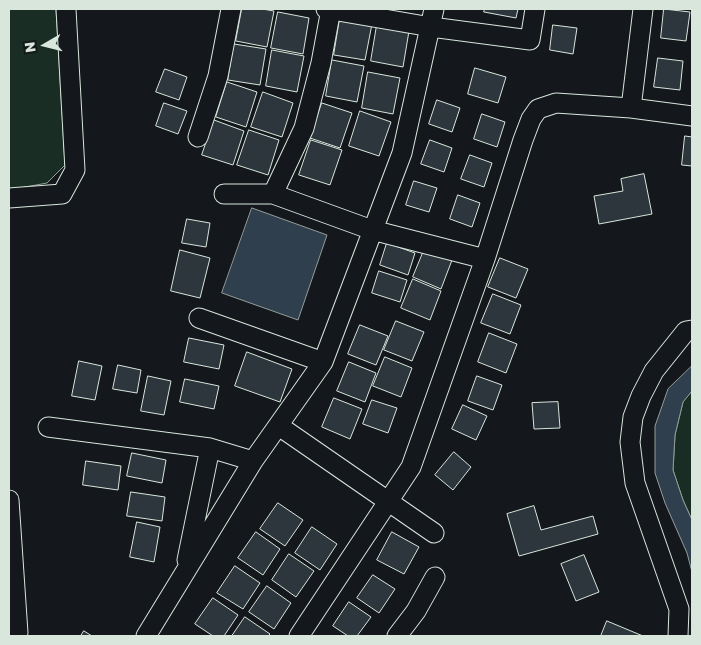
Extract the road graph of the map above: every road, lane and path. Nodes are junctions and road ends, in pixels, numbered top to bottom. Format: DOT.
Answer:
graph roads {
  1 [pos="66,9"];
  2 [pos="231,9"];
  3 [pos="329,9"];
  4 [pos="535,9"];
  5 [pos="643,9"];
  6 [pos="433,18"];
  7 [pos="631,108"];
  8 [pos="692,116"];
  9 [pos="198,137"];
  10 [pos="224,194"];
  11 [pos="274,194"];
  12 [pos="9,198"];
  13 [pos="372,230"];
  14 [pos="484,259"];
  15 [pos="199,318"];
  16 [pos="692,330"];
  17 [pos="323,362"];
  18 [pos="279,426"];
  19 [pos="48,427"];
  20 [pos="210,448"];
  21 [pos="253,461"];
  22 [pos="9,500"];
  23 [pos="388,503"];
  24 [pos="434,533"];
  25 [pos="184,573"];
  26 [pos="435,577"];
  27 [pos="15,636"];
  28 [pos="146,636"];
  29 [pos="300,636"];
  30 [pos="397,636"];
  31 [pos="678,636"];
  1 -- 12 [label="street"];
  2 -- 9 [label="street"];
  3 -- 6 [label="street"];
  3 -- 11 [label="street"];
  4 -- 6 [label="street"];
  5 -- 7 [label="street"];
  6 -- 13 [label="street"];
  7 -- 8 [label="street"];
  7 -- 14 [label="street"];
  10 -- 11 [label="street"];
  11 -- 13 [label="street"];
  13 -- 14 [label="street"];
  13 -- 17 [label="street"];
  14 -- 23 [label="street"];
  15 -- 17 [label="street"];
  16 -- 31 [label="street"];
  17 -- 18 [label="street"];
  18 -- 21 [label="street"];
  18 -- 23 [label="street"];
  19 -- 20 [label="street"];
  20 -- 21 [label="street"];
  20 -- 25 [label="street"];
  21 -- 25 [label="street"];
  22 -- 27 [label="street"];
  23 -- 24 [label="street"];
  23 -- 29 [label="street"];
  25 -- 28 [label="street"];
  26 -- 30 [label="street"];
}
